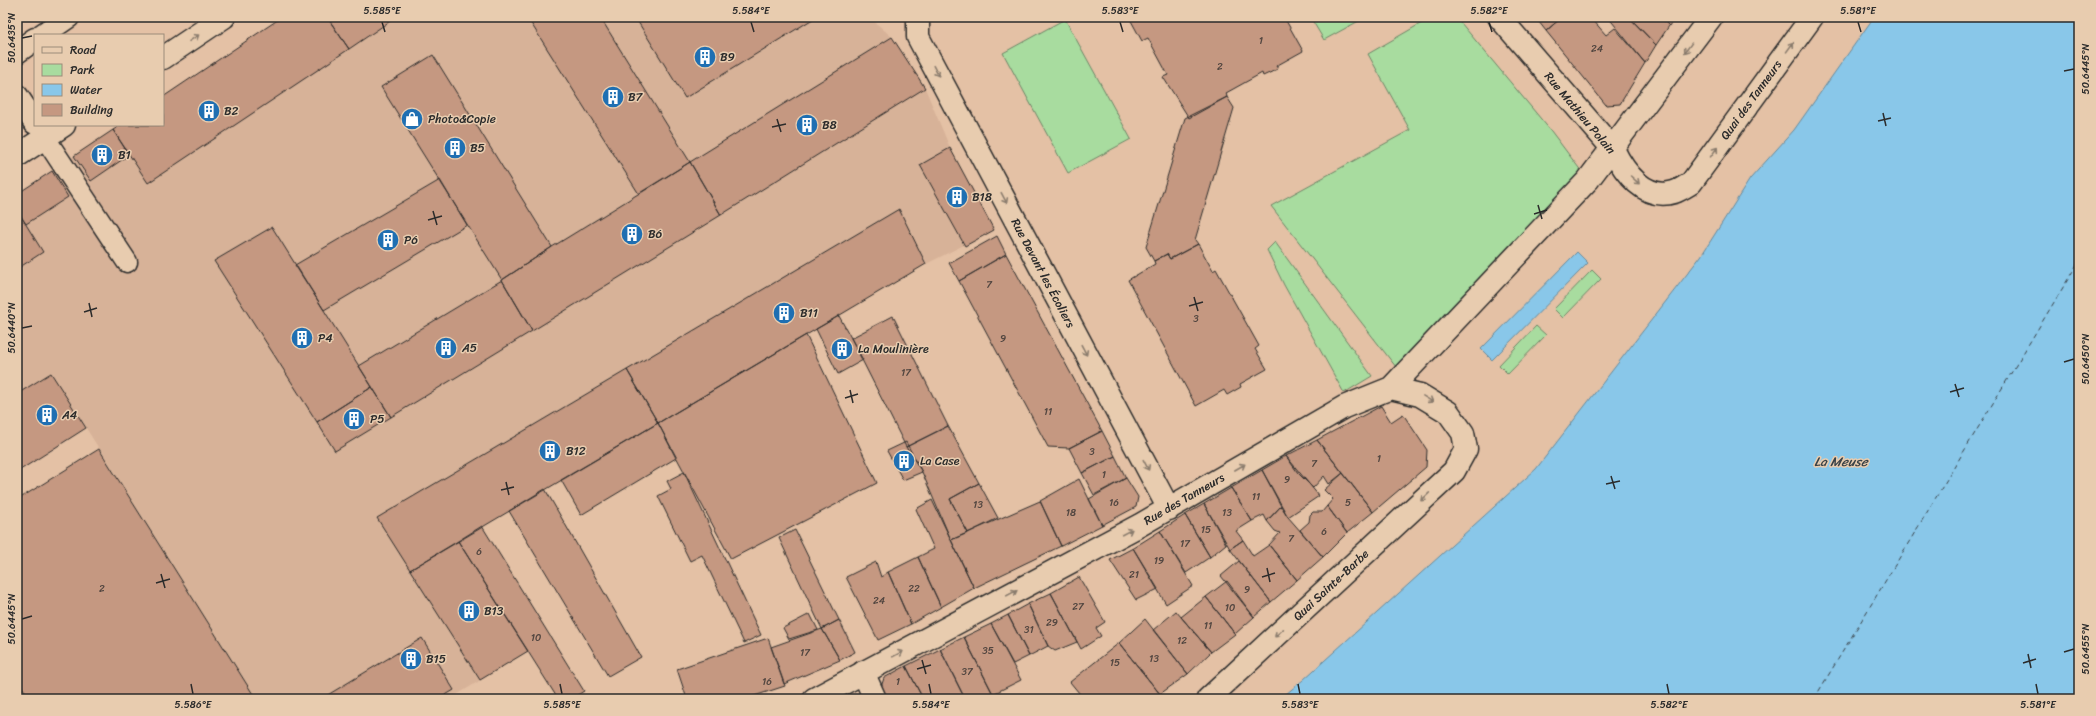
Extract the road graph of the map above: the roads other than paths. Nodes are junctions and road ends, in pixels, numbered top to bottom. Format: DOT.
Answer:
graph roads {
  1 [pos="68,17"];
  2 [pos="224,17"];
  3 [pos="1499,17"];
  4 [pos="1711,17"];
  5 [pos="1812,17"];
  6 [pos="918,27"];
  7 [pos="43,34"];
  8 [pos="34,41"];
  9 [pos="17,52"];
  10 [pos="164,57"];
  11 [pos="17,96"];
  12 [pos="34,122"];
  13 [pos="58,126"];
  14 [pos="39,129"];
  15 [pos="1613,149"];
  16 [pos="17,156"];
  17 [pos="1691,183"];
  18 [pos="127,262"];
  19 [pos="1391,388"];
  20 [pos="1169,508"];
  21 [pos="863,672"];
  22 [pos="814,699"];
  23 [pos="875,699"];
  24 [pos="1208,699"];
  1 -- 7 [label="street"];
  10 -- 2 [label="street, one-way"];
  3 -- 15 [label="street, Rue Mathieu Polain"];
  4 -- 15 [label="street, one-way"];
  17 -- 5 [label="street, Quai des Tanneurs, one-way"];
  6 -- 20 [label="street, Rue Devant les Écoliers, one-way"];
  8 -- 9 [label="street"];
  11 -- 12 [label="street"];
  13 -- 14 [label="street"];
  14 -- 16 [label="street"];
  14 -- 18 [label="lane"];
  15 -- 17 [label="street, Rue Mathieu Polain, one-way"];
  15 -- 19 [label="street"];
  20 -- 19 [label="street, Rue des Tanneurs, one-way"];
  19 -- 24 [label="street, Quai Sainte-Barbe, one-way"];
  21 -- 20 [label="street, Rue des Tanneurs, one-way"];
  21 -- 22 [label="street, Rue des Tanneurs"];
  21 -- 23 [label="street"];
}
